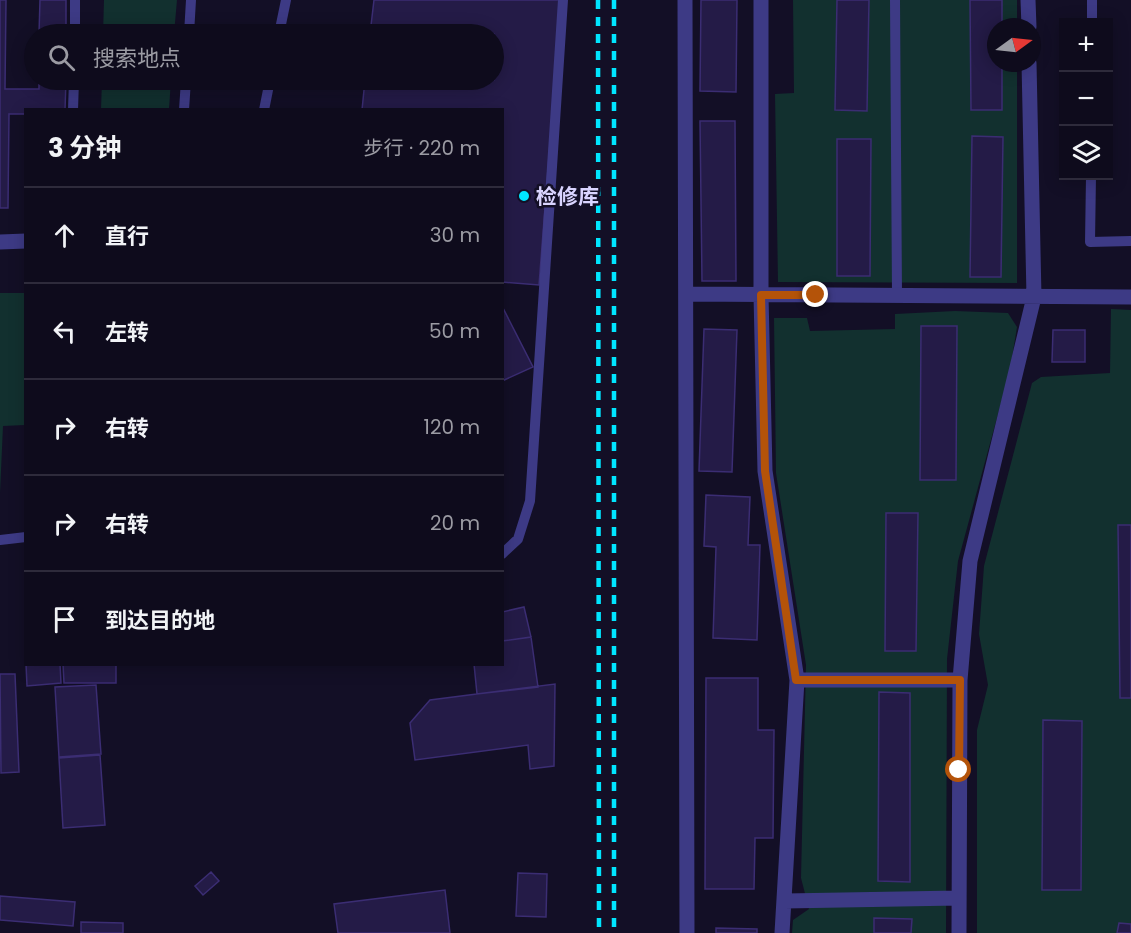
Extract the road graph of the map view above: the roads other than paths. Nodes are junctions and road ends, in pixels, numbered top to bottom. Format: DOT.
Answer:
graph roads {
  1 [pos="75,0"];
  2 [pos="191,0"];
  3 [pos="286,0"];
  4 [pos="563,0"];
  5 [pos="685,0"];
  6 [pos="761,0"];
  7 [pos="895,0"];
  8 [pos="1028,0"];
  9 [pos="1092,0"];
  10 [pos="1029,18"];
  11 [pos="1092,18"];
  12 [pos="75,24"];
  13 [pos="190,24"];
  14 [pos="281,24"];
  15 [pos="1029,72"];
  16 [pos="74,90"];
  17 [pos="185,90"];
  18 [pos="268,90"];
  19 [pos="73,108"];
  20 [pos="184,108"];
  21 [pos="264,108"];
  22 [pos="1091,180"];
  23 [pos="24,241"];
  24 [pos="1131,241"];
  25 [pos="0,242"];
  26 [pos="686,294"];
  27 [pos="761,295"];
  28 [pos="897,296"];
  29 [pos="1034,297"];
  30 [pos="1131,297"];
  31 [pos="24,537"];
  32 [pos="0,540"];
  33 [pos="504,552"];
  34 [pos="796,680"];
  35 [pos="960,680"];
  36 [pos="958,898"];
  37 [pos="785,901"];
  38 [pos="687,933"];
  39 [pos="782,933"];
  40 [pos="959,933"];
  1 -- 12 [label="lane"];
  2 -- 13 [label="lane"];
  3 -- 14 [label="lane"];
  4 -- 33 [label="lane"];
  5 -- 26 [label="street"];
  6 -- 27 [label="street"];
  7 -- 28 [label="lane"];
  8 -- 10 [label="street"];
  9 -- 11 [label="lane"];
  15 -- 29 [label="street"];
  16 -- 19 [label="lane"];
  17 -- 20 [label="lane"];
  18 -- 21 [label="lane"];
  22 -- 24 [label="lane"];
  23 -- 25 [label="street"];
  26 -- 27 [label="street"];
  26 -- 38 [label="street"];
  27 -- 28 [label="street"];
  27 -- 34 [label="street"];
  28 -- 29 [label="street"];
  29 -- 30 [label="street"];
  29 -- 35 [label="street"];
  31 -- 32 [label="lane"];
  34 -- 35 [label="street"];
  34 -- 37 [label="street"];
  35 -- 36 [label="street"];
  36 -- 37 [label="street"];
  36 -- 40 [label="street"];
  37 -- 39 [label="street"];
}
